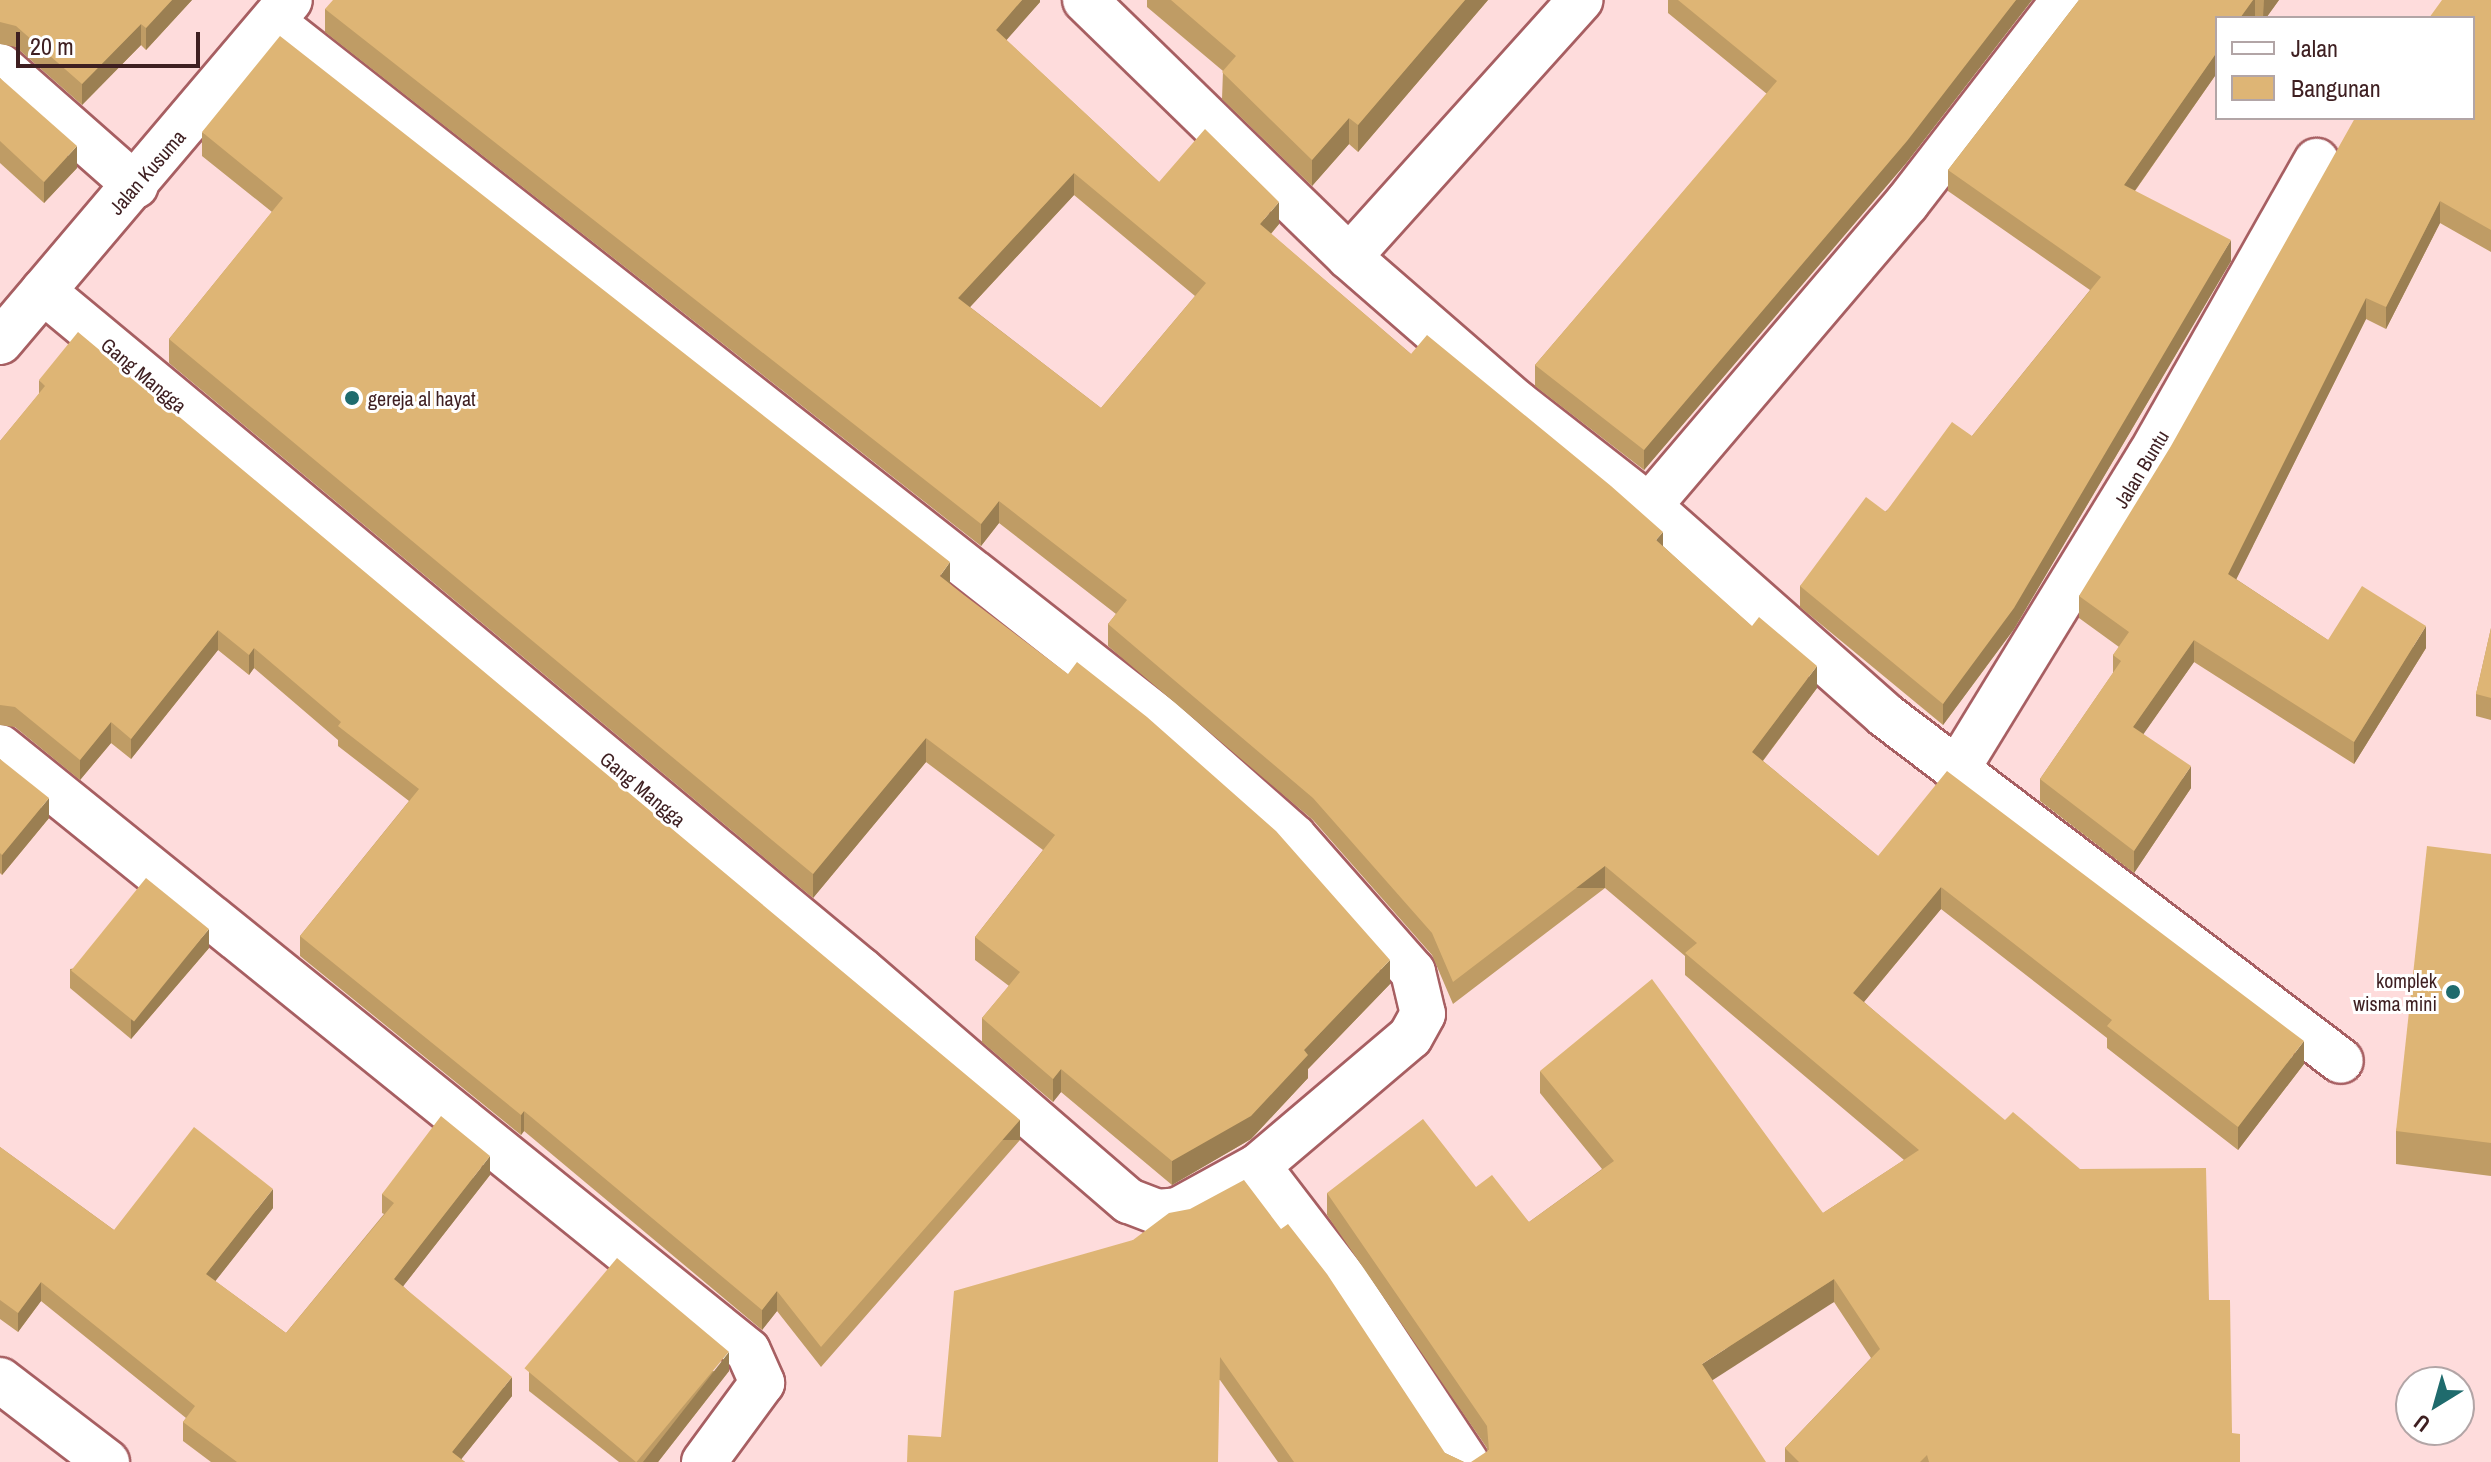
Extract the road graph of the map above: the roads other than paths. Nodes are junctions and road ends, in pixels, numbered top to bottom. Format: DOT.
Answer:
graph roads {
  1 [pos="1085,0"];
  2 [pos="1580,0"];
  3 [pos="2064,0"];
  4 [pos="282,11"];
  5 [pos="0,66"];
  6 [pos="2316,161"];
  7 [pos="136,186"];
  8 [pos="1349,257"];
  9 [pos="43,291"];
  10 [pos="0,342"];
  11 [pos="1649,506"];
  12 [pos="0,747"];
  13 [pos="1956,771"];
  14 [pos="2341,1061"];
  15 [pos="1258,1166"];
  16 [pos="0,1380"];
  17 [pos="107,1462"];
  18 [pos="704,1462"];
  19 [pos="1466,1462"];
  1 -- 8 [label="street"];
  2 -- 8 [label="street"];
  3 -- 11 [label="street"];
  4 -- 7 [label="street, Jalan Kusuma"];
  4 -- 15 [label="street, Gang Mangga"];
  5 -- 7 [label="street"];
  6 -- 13 [label="street, Jalan Buntu"];
  7 -- 9 [label="street, Jalan Kusuma"];
  8 -- 11 [label="street"];
  9 -- 10 [label="street, Jalan Kusuma"];
  9 -- 15 [label="street, Gang Mangga"];
  11 -- 13 [label="street"];
  12 -- 18 [label="street"];
  13 -- 14 [label="street"];
  15 -- 19 [label="street"];
  16 -- 17 [label="street"];
}
